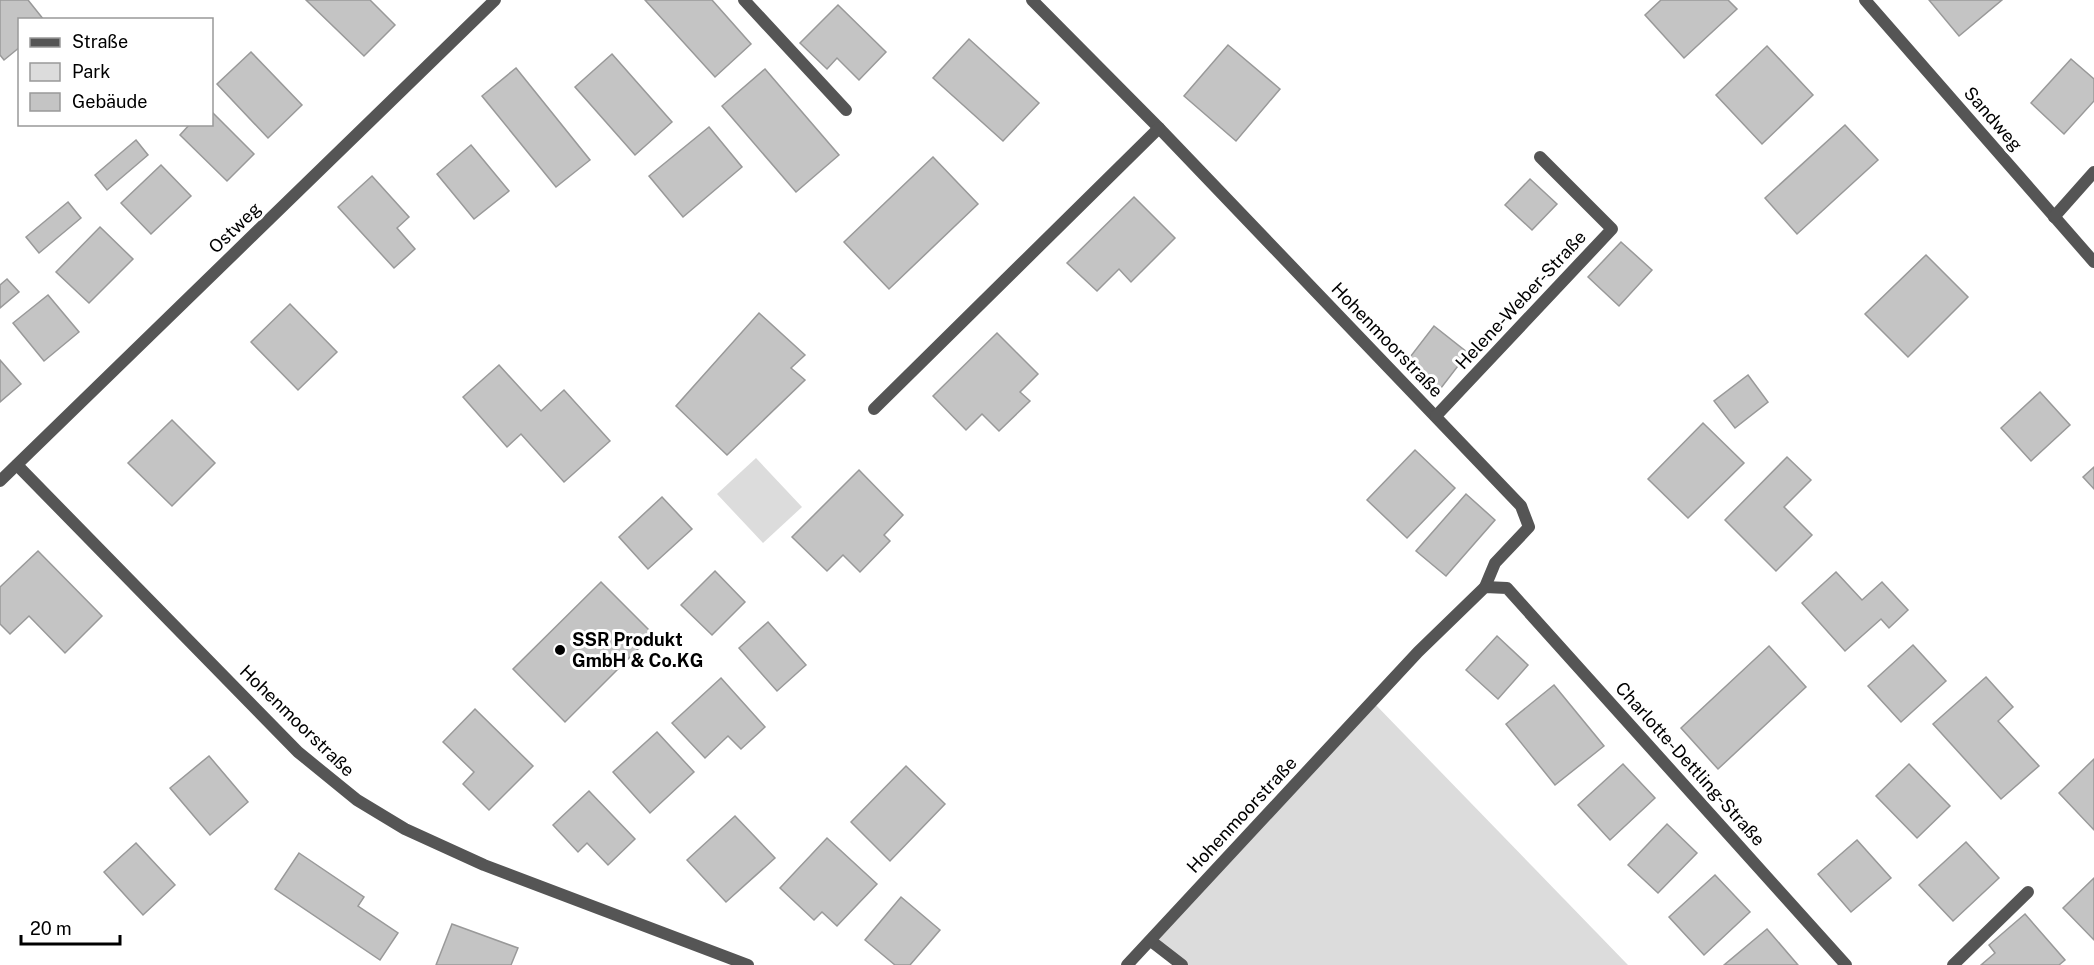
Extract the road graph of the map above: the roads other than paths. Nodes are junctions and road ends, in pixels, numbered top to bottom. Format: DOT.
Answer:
graph roads {
  1 [pos="495,0"];
  2 [pos="744,0"];
  3 [pos="1032,0"];
  4 [pos="1865,0"];
  5 [pos="846,111"];
  6 [pos="1159,128"];
  7 [pos="1540,158"];
  8 [pos="2094,172"];
  9 [pos="2054,217"];
  10 [pos="2094,262"];
  11 [pos="874,409"];
  12 [pos="1436,416"];
  13 [pos="17,465"];
  14 [pos="0,482"];
  15 [pos="1485,587"];
  16 [pos="2028,892"];
  17 [pos="1151,940"];
  18 [pos="748,965"];
  19 [pos="1127,965"];
  20 [pos="1182,965"];
  21 [pos="1846,965"];
  22 [pos="1953,965"];
  1 -- 13 [label="street, Ostweg"];
  2 -- 5 [label="street"];
  3 -- 6 [label="street, Hohenmoorstraße"];
  4 -- 9 [label="street, Sandweg"];
  6 -- 11 [label="street"];
  6 -- 12 [label="street, Hohenmoorstraße"];
  7 -- 12 [label="street, Helene-Weber-Straße"];
  8 -- 9 [label="street"];
  9 -- 10 [label="street, Sandweg"];
  12 -- 15 [label="street, Hohenmoorstraße"];
  13 -- 14 [label="street, Ostweg"];
  13 -- 18 [label="street, Hohenmoorstraße"];
  15 -- 17 [label="street, Hohenmoorstraße"];
  15 -- 21 [label="street, Charlotte-Dettling-Straße"];
  16 -- 22 [label="street"];
  17 -- 19 [label="street, Hohenmoorstraße"];
  17 -- 20 [label="street"];
}
